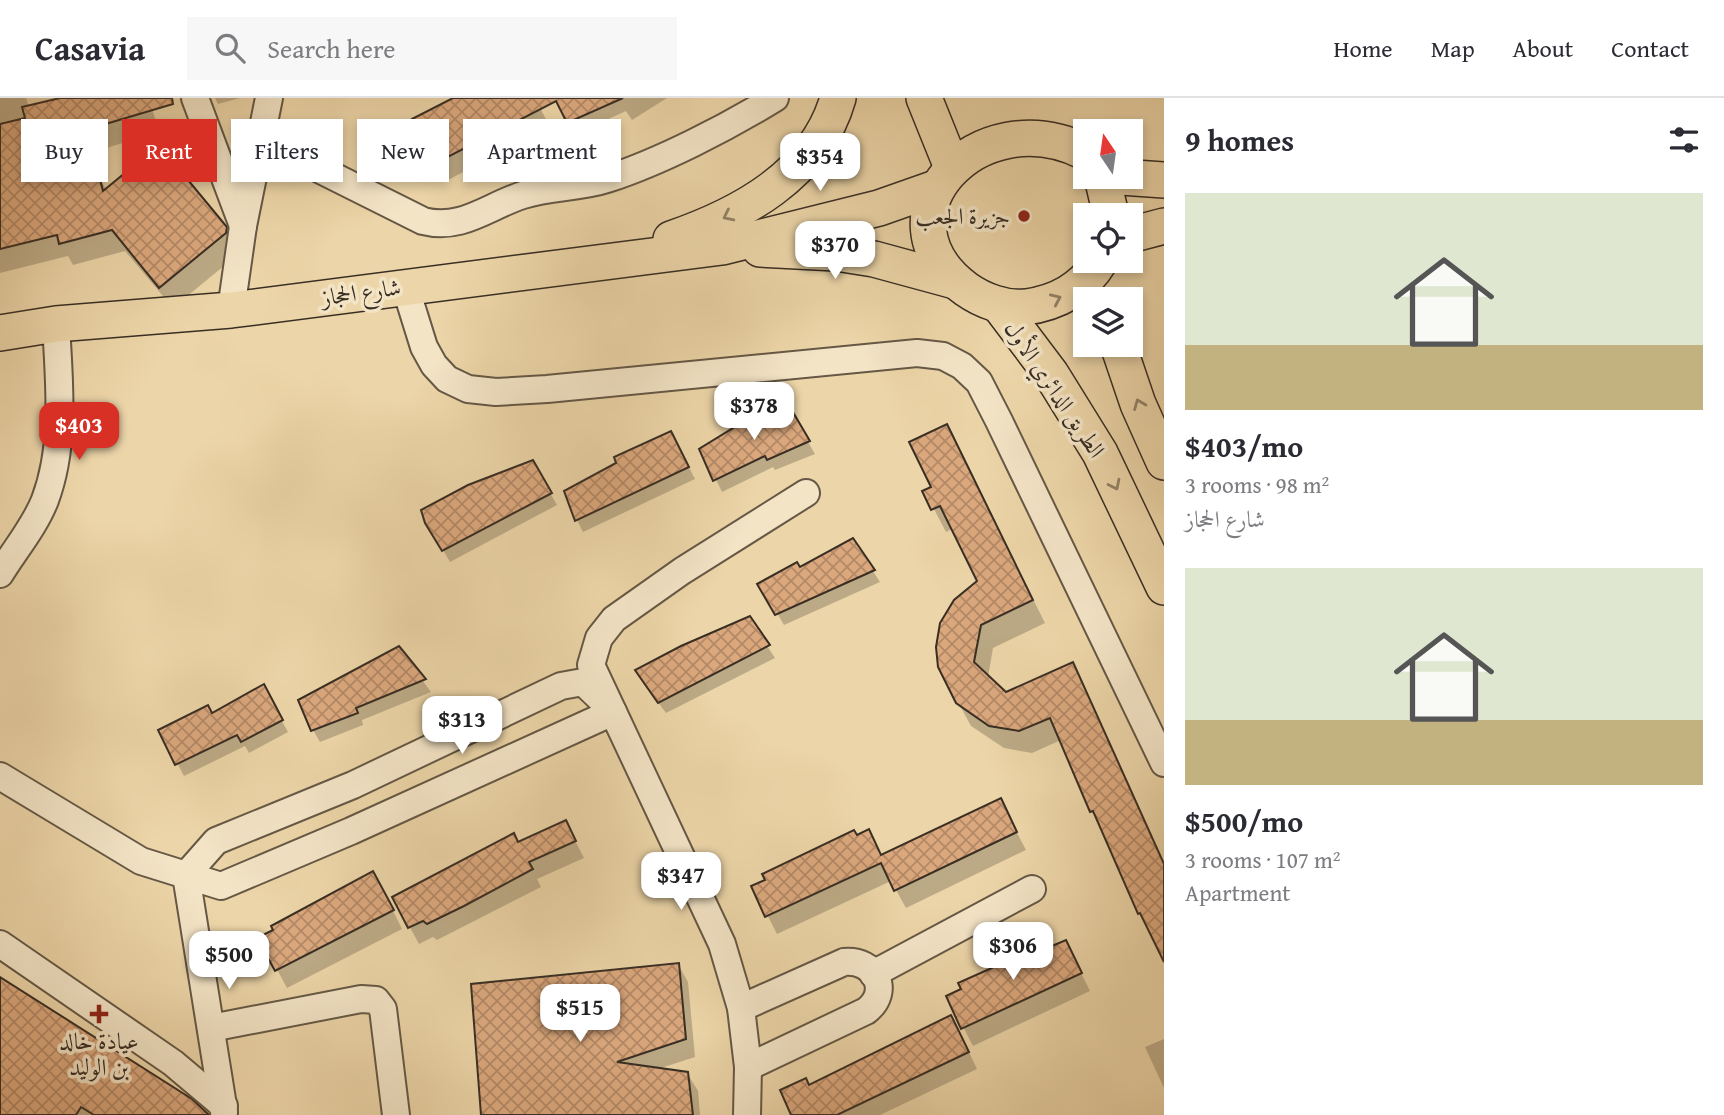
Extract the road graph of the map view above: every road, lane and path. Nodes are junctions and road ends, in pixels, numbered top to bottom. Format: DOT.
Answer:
graph roads {
  1 [pos="195,98"];
  2 [pos="269,98"];
  3 [pos="775,98"];
  4 [pos="838,98"];
  5 [pos="923,98"];
  6 [pos="265,119"];
  7 [pos="1073,143"];
  8 [pos="941,175"];
  9 [pos="1143,179"];
  10 [pos="1164,180"];
  11 [pos="343,181"];
  12 [pos="252,182"];
  13 [pos="243,226"];
  14 [pos="1164,226"];
  15 [pos="1143,232"];
  16 [pos="722,247"];
  17 [pos="615,258"];
  18 [pos="1091,273"];
  19 [pos="955,281"];
  20 [pos="405,286"];
  21 [pos="999,305"];
  22 [pos="231,310"];
  23 [pos="56,324"];
  24 [pos="0,333"];
  25 [pos="1122,357"];
  26 [pos="1164,462"];
  27 [pos="806,493"];
  28 [pos="0,574"];
  29 [pos="1164,587"];
  30 [pos="613,712"];
  31 [pos="476,727"];
  32 [pos="1164,763"];
  33 [pos="491,768"];
  34 [pos="0,776"];
  35 [pos="186,875"];
  36 [pos="1032,889"];
  37 [pos="0,944"];
  38 [pos="873,974"];
  39 [pos="741,1008"];
  40 [pos="211,1028"];
  41 [pos="748,1067"];
  42 [pos="216,1108"];
  43 [pos="396,1115"];
  44 [pos="747,1115"];
  1 -- 13 [label="street"];
  2 -- 6 [label="street"];
  3 -- 11 [label="street"];
  4 -- 17 [label="main road, one-way"];
  5 -- 8 [label="main road"];
  7 -- 8 [label="main road"];
  8 -- 16 [label="main road, شارع الحجاز"];
  8 -- 19 [label="main road"];
  9 -- 10 [label="main road"];
  12 -- 13 [label="street"];
  13 -- 22 [label="street"];
  14 -- 15 [label="main road"];
  16 -- 17 [label="main road, شارع الحجاز"];
  16 -- 19 [label="main road, شارع الحجاز"];
  17 -- 20 [label="main road, شارع الحجاز"];
  21 -- 18 [label="main road, one-way"];
  19 -- 21 [label="main road"];
  20 -- 22 [label="main road, شارع الحجاز"];
  20 -- 32 [label="street"];
  21 -- 29 [label="main road, الطريق الدائري الأول, one-way"];
  22 -- 23 [label="main road, شارع الحجاز"];
  23 -- 24 [label="main road, شارع الحجاز"];
  23 -- 28 [label="street"];
  26 -- 25 [label="main road, one-way"];
  27 -- 30 [label="street"];
  30 -- 31 [label="street"];
  30 -- 33 [label="street"];
  30 -- 39 [label="street"];
  31 -- 33 [label="street"];
  31 -- 35 [label="street"];
  33 -- 35 [label="street"];
  34 -- 35 [label="street"];
  35 -- 40 [label="street"];
  36 -- 38 [label="street"];
  37 -- 42 [label="street"];
  38 -- 39 [label="street"];
  38 -- 41 [label="street"];
  39 -- 41 [label="street"];
  40 -- 42 [label="street"];
  40 -- 43 [label="street"];
  41 -- 44 [label="street"];
}
